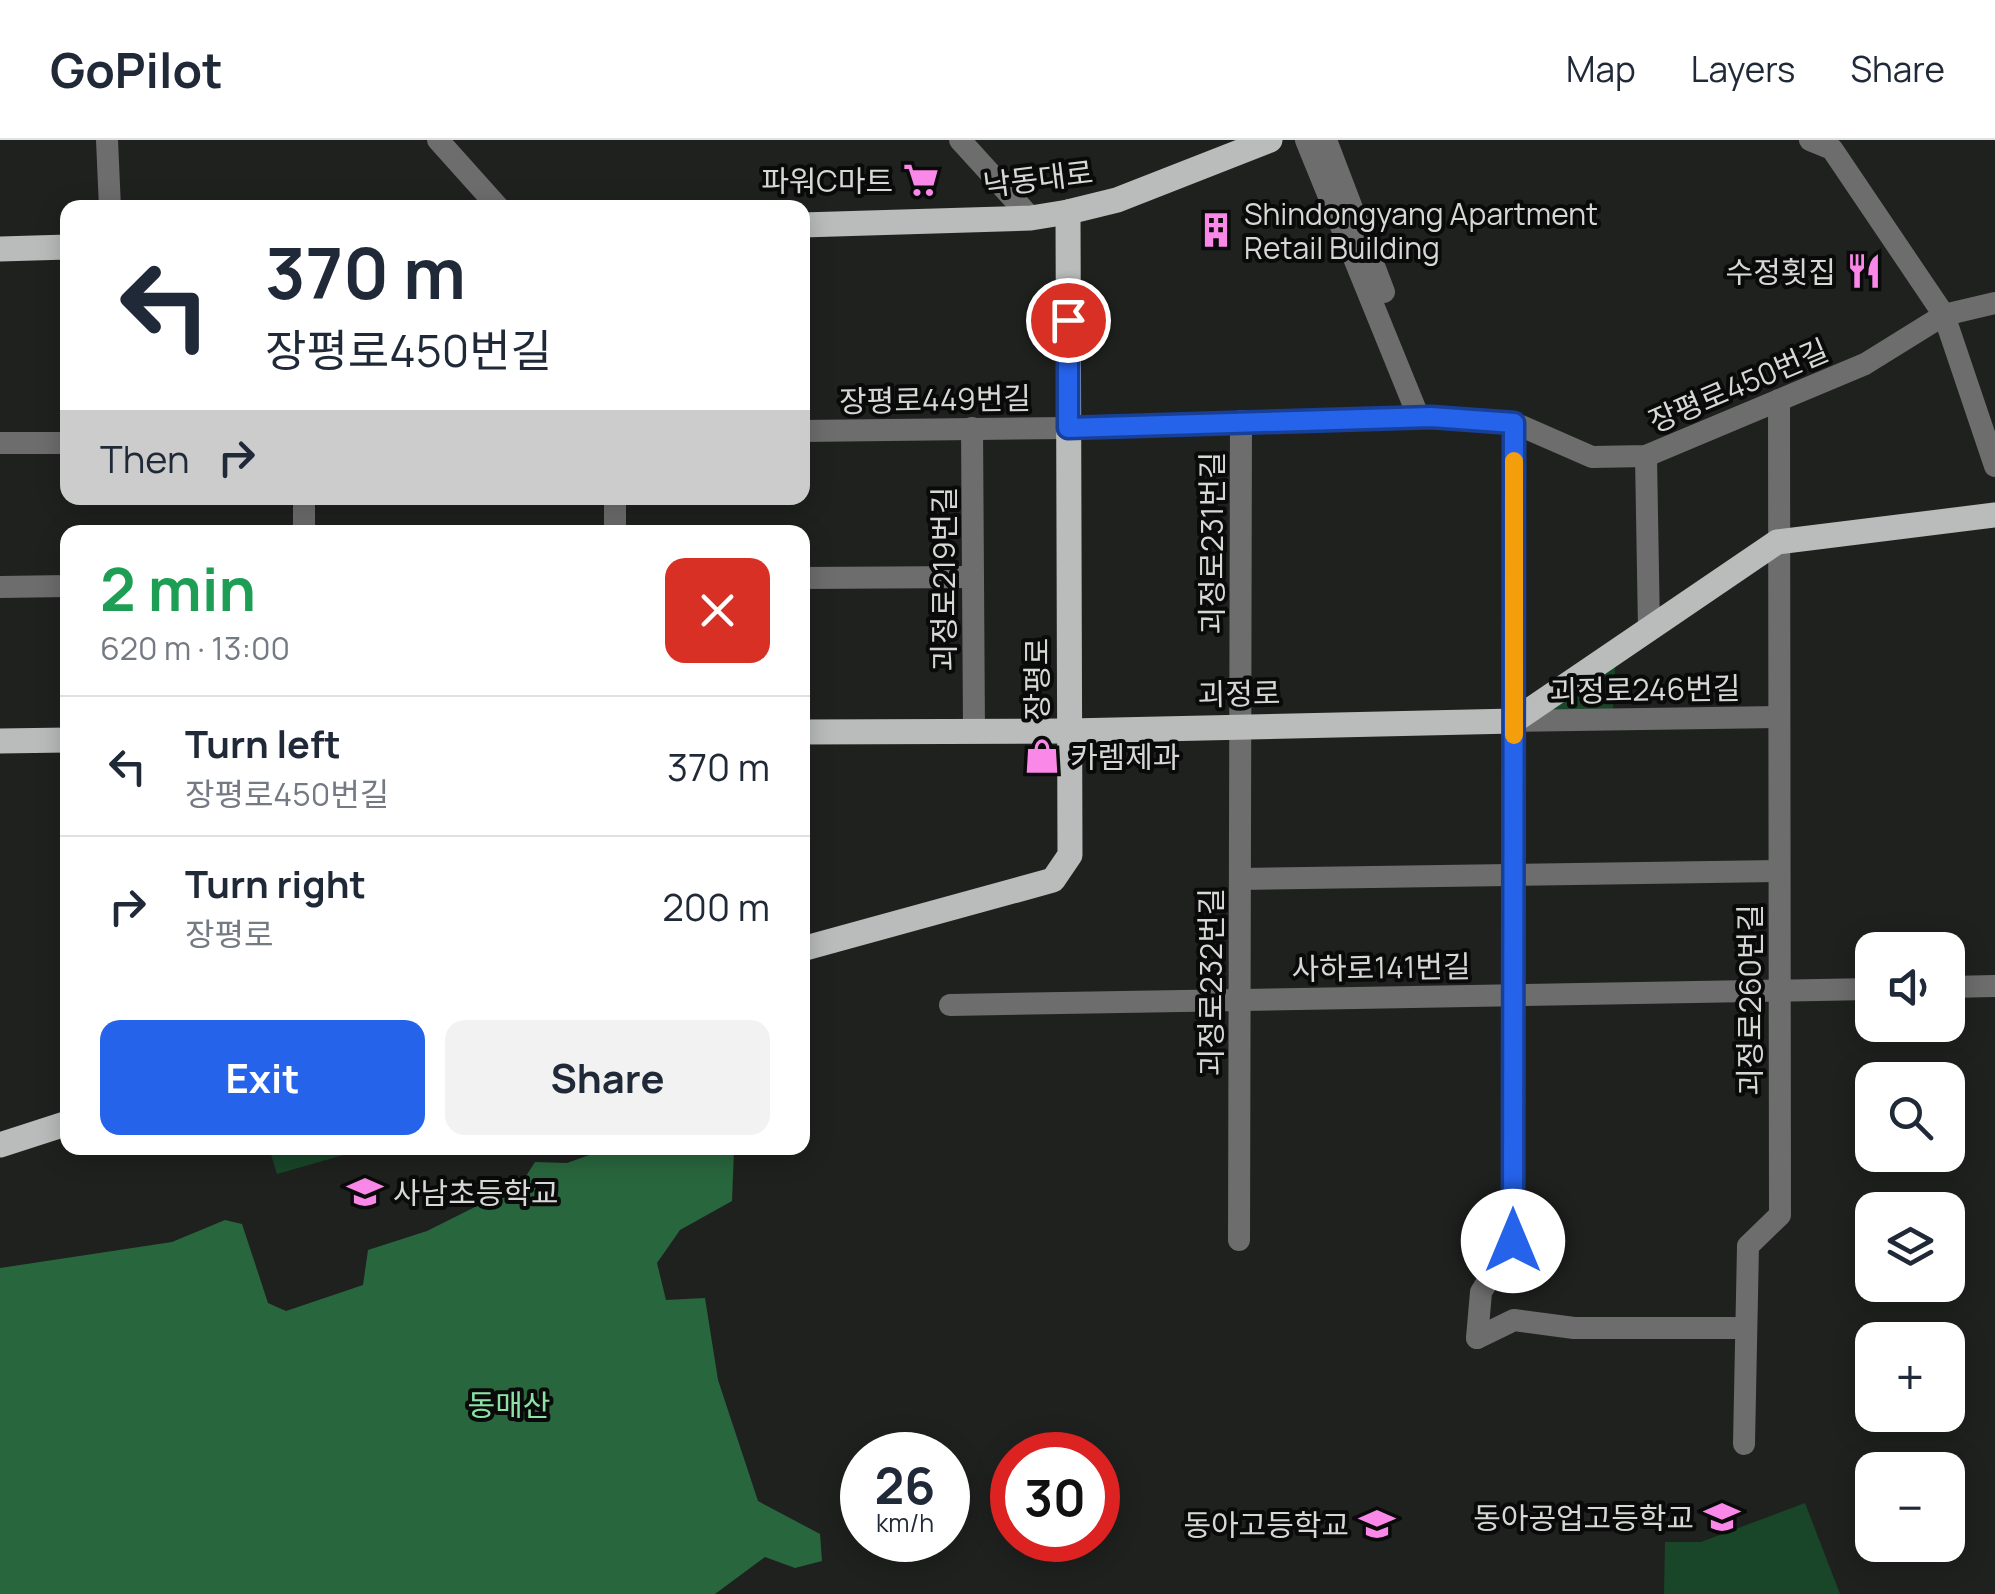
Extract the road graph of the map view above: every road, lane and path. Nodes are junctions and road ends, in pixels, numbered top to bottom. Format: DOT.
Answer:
graph roads {
  1 [pos="106,140"];
  2 [pos="438,140"];
  3 [pos="960,140"];
  4 [pos="1270,140"];
  5 [pos="1306,140"];
  6 [pos="1326,140"];
  7 [pos="1829,143"];
  8 [pos="110,200"];
  9 [pos="492,200"];
  10 [pos="1068,212"];
  11 [pos="1030,218"];
  12 [pos="810,225"];
  13 [pos="60,247"];
  14 [pos="0,249"];
  15 [pos="1995,303"];
  16 [pos="1944,315"];
  17 [pos="1779,400"];
  18 [pos="1425,417"];
  19 [pos="1241,421"];
  20 [pos="1514,423"];
  21 [pos="972,428"];
  22 [pos="1068,428"];
  23 [pos="810,430"];
  24 [pos="60,443"];
  25 [pos="0,444"];
  26 [pos="1646,456"];
  27 [pos="1995,466"];
  28 [pos="1995,515"];
  29 [pos="1777,542"];
  30 [pos="973,576"];
  31 [pos="810,578"];
  32 [pos="60,586"];
  33 [pos="0,587"];
  34 [pos="1649,629"];
  35 [pos="1778,716"];
  36 [pos="1514,721"];
  37 [pos="1240,725"];
  38 [pos="974,729"];
  39 [pos="1069,730"];
  40 [pos="810,732"];
  41 [pos="60,740"];
  42 [pos="0,741"];
  43 [pos="1778,871"];
  44 [pos="1514,875"];
  45 [pos="1240,879"];
  46 [pos="810,947"];
  47 [pos="1995,986"];
  48 [pos="1965,987"];
  49 [pos="1855,989"];
  50 [pos="1779,991"];
  51 [pos="1514,996"];
  52 [pos="1240,999"];
  53 [pos="950,1006"];
  54 [pos="60,1126"];
  55 [pos="0,1146"];
  56 [pos="1239,1240"];
  57 [pos="1746,1328"];
  58 [pos="1744,1444"];
  1 -- 8 [label="street"];
  2 -- 9 [label="street"];
  3 -- 11 [label="street"];
  4 -- 10 [label="main road, 낙동대로"];
  5 -- 18 [label="street"];
  6 -- 18 [label="street"];
  7 -- 16 [label="street"];
  10 -- 11 [label="main road, 낙동대로"];
  10 -- 22 [label="main road, 장평로"];
  11 -- 12 [label="main road, 낙동대로"];
  13 -- 14 [label="main road"];
  15 -- 16 [label="street, 장평로450번길"];
  16 -- 17 [label="street, 장평로450번길"];
  16 -- 27 [label="street"];
  17 -- 26 [label="street, 장평로450번길"];
  17 -- 29 [label="street"];
  18 -- 19 [label="street, 장평로450번길"];
  18 -- 20 [label="street, 장평로450번길"];
  19 -- 22 [label="street, 장평로450번길"];
  19 -- 37 [label="street, 괴정로231번길"];
  20 -- 26 [label="street, 장평로450번길"];
  20 -- 36 [label="street"];
  21 -- 22 [label="street, 장평로449번길"];
  21 -- 23 [label="street, 장평로449번길"];
  21 -- 30 [label="street, 괴정로219번길"];
  22 -- 39 [label="main road, 장평로"];
  24 -- 25 [label="street"];
  26 -- 34 [label="street"];
  28 -- 29 [label="main road"];
  29 -- 34 [label="main road"];
  29 -- 35 [label="street, 괴정로260번길"];
  30 -- 31 [label="street"];
  30 -- 38 [label="street, 괴정로219번길"];
  32 -- 33 [label="street"];
  34 -- 36 [label="main road"];
  35 -- 36 [label="street, 괴정로246번길"];
  35 -- 43 [label="street, 괴정로260번길"];
  36 -- 37 [label="main road, 괴정로"];
  36 -- 44 [label="street"];
  37 -- 39 [label="main road, 괴정로"];
  37 -- 45 [label="street, 괴정로232번길"];
  38 -- 39 [label="main road, 괴정로"];
  38 -- 40 [label="main road, 괴정로"];
  39 -- 46 [label="main road, 장평로"];
  41 -- 42 [label="main road"];
  43 -- 44 [label="street"];
  43 -- 50 [label="street, 괴정로260번길"];
  44 -- 45 [label="street"];
  44 -- 51 [label="street"];
  45 -- 52 [label="street, 괴정로232번길"];
  47 -- 48 [label="street"];
  49 -- 50 [label="street, 사하로141번길"];
  50 -- 51 [label="street, 사하로141번길"];
  50 -- 57 [label="street, 괴정로260번길"];
  51 -- 52 [label="street, 사하로141번길"];
  51 -- 57 [label="street"];
  52 -- 53 [label="street, 사하로141번길"];
  52 -- 56 [label="street, 괴정로232번길"];
  54 -- 55 [label="main road"];
  57 -- 58 [label="street, 괴정로260번길"];
}
